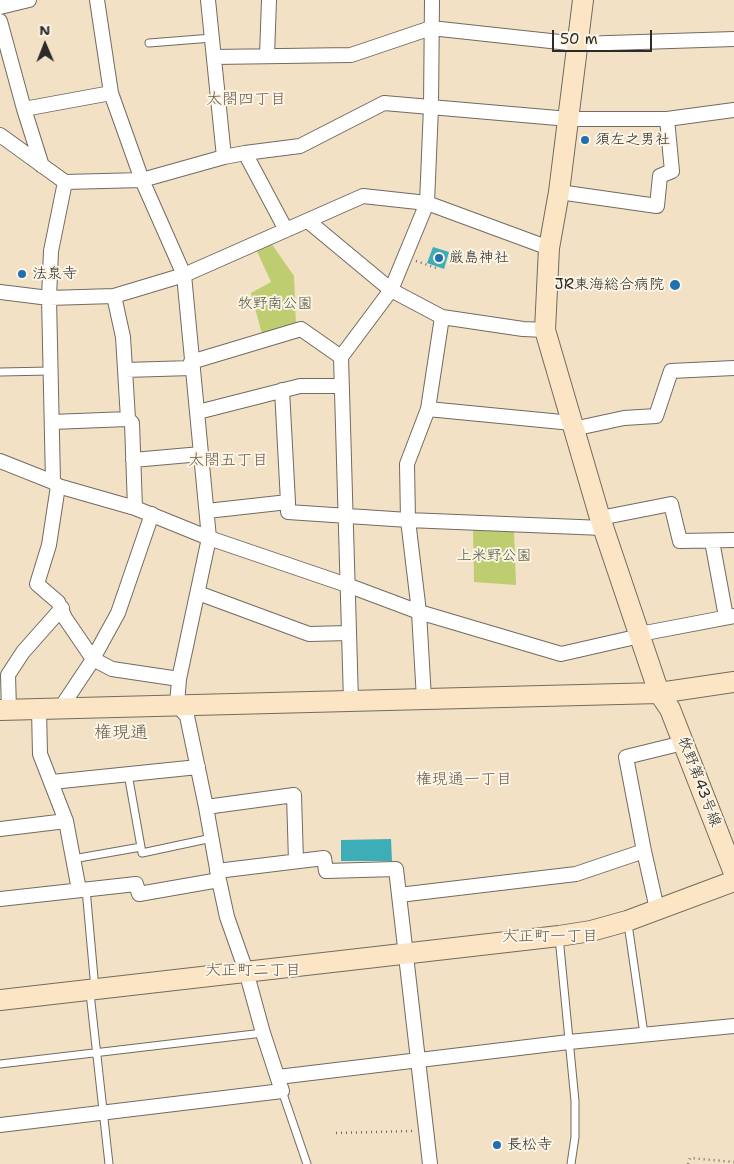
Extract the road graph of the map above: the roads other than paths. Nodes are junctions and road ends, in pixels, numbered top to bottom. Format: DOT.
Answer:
graph roads {
  1 [pos="29,0"];
  2 [pos="97,0"];
  3 [pos="208,0"];
  4 [pos="269,0"];
  5 [pos="432,0"];
  6 [pos="583,0"];
  7 [pos="0,7"];
  8 [pos="0,21"];
  9 [pos="431,28"];
  10 [pos="212,38"];
  11 [pos="734,39"];
  12 [pos="149,43"];
  13 [pos="578,44"];
  14 [pos="267,56"];
  15 [pos="214,57"];
  16 [pos="111,93"];
  17 [pos="431,107"];
  18 [pos="24,109"];
  19 [pos="734,110"];
  20 [pos="569,119"];
  21 [pos="667,119"];
  22 [pos="0,135"];
  23 [pos="245,153"];
  24 [pos="224,157"];
  25 [pos="42,166"];
  26 [pos="142,180"];
  27 [pos="65,182"];
  28 [pos="559,192"];
  29 [pos="427,203"];
  30 [pos="308,221"];
  31 [pos="286,230"];
  32 [pos="549,248"];
  33 [pos="184,275"];
  34 [pos="391,290"];
  35 [pos="0,292"];
  36 [pos="114,296"];
  37 [pos="49,298"];
  38 [pos="442,317"];
  39 [pos="545,330"];
  40 [pos="340,357"];
  41 [pos="192,365"];
  42 [pos="734,368"];
  43 [pos="125,370"];
  44 [pos="51,371"];
  45 [pos="0,372"];
  46 [pos="341,386"];
  47 [pos="282,390"];
  48 [pos="428,409"];
  49 [pos="198,412"];
  50 [pos="128,418"];
  51 [pos="52,422"];
  52 [pos="572,426"];
  53 [pos="201,454"];
  54 [pos="134,460"];
  55 [pos="0,461"];
  56 [pos="56,484"];
  57 [pos="288,502"];
  58 [pos="135,508"];
  59 [pos="207,511"];
  60 [pos="152,514"];
  61 [pos="345,515"];
  62 [pos="408,520"];
  63 [pos="602,523"];
  64 [pos="209,538"];
  65 [pos="734,540"];
  66 [pos="712,541"];
  67 [pos="347,585"];
  68 [pos="198,593"];
  69 [pos="62,608"];
  70 [pos="419,612"];
  71 [pos="730,616"];
  72 [pos="349,634"];
  73 [pos="640,635"];
  74 [pos="93,659"];
  75 [pos="179,679"];
  76 [pos="734,682"];
  77 [pos="659,693"];
  78 [pos="424,699"];
  79 [pos="351,701"];
  80 [pos="177,705"];
  81 [pos="39,709"];
  82 [pos="60,709"];
  83 [pos="4,710"];
  84 [pos="684,743"];
  85 [pos="198,768"];
  86 [pos="128,774"];
  87 [pos="52,782"];
  88 [pos="206,807"];
  89 [pos="66,821"];
  90 [pos="0,829"];
  91 [pos="212,838"];
  92 [pos="141,847"];
  93 [pos="644,851"];
  94 [pos="73,858"];
  95 [pos="296,861"];
  96 [pos="734,873"];
  97 [pos="218,875"];
  98 [pos="734,881"];
  99 [pos="82,890"];
  100 [pos="399,895"];
  101 [pos="0,899"];
  102 [pos="657,909"];
  103 [pos="627,921"];
  104 [pos="559,936"];
  105 [pos="407,953"];
  106 [pos="246,971"];
  107 [pos="93,989"];
  108 [pos="0,1000"];
  109 [pos="734,1026"];
  110 [pos="262,1033"];
  111 [pos="644,1034"];
  112 [pos="570,1042"];
  113 [pos="96,1053"];
  114 [pos="418,1060"];
  115 [pos="0,1064"];
  116 [pos="278,1077"];
  117 [pos="282,1091"];
  118 [pos="103,1113"];
  119 [pos="0,1125"];
  120 [pos="110,1164"];
  121 [pos="308,1164"];
  122 [pos="430,1164"];
  123 [pos="572,1164"];
  1 -- 7 [label="street"];
  2 -- 16 [label="street"];
  3 -- 10 [label="street"];
  4 -- 14 [label="street"];
  5 -- 9 [label="street"];
  6 -- 13 [label="street, 牧野第43号線"];
  8 -- 18 [label="street"];
  9 -- 13 [label="street"];
  9 -- 14 [label="street"];
  9 -- 17 [label="street"];
  10 -- 12 [label="lane"];
  10 -- 15 [label="street"];
  11 -- 13 [label="street"];
  13 -- 20 [label="street, 牧野第43号線"];
  14 -- 15 [label="street"];
  15 -- 24 [label="street"];
  16 -- 18 [label="street"];
  16 -- 26 [label="street"];
  17 -- 20 [label="street"];
  17 -- 23 [label="street"];
  17 -- 29 [label="street"];
  18 -- 25 [label="street"];
  19 -- 21 [label="street"];
  20 -- 21 [label="street"];
  20 -- 28 [label="street, 牧野第43号線"];
  21 -- 28 [label="street"];
  22 -- 25 [label="street"];
  23 -- 24 [label="street"];
  23 -- 31 [label="street"];
  24 -- 26 [label="street"];
  25 -- 27 [label="street"];
  26 -- 27 [label="street"];
  26 -- 33 [label="street"];
  27 -- 37 [label="street"];
  28 -- 32 [label="street, 牧野第43号線"];
  29 -- 30 [label="street"];
  29 -- 32 [label="street"];
  29 -- 34 [label="street"];
  30 -- 31 [label="street"];
  30 -- 34 [label="street"];
  31 -- 33 [label="street"];
  32 -- 39 [label="street, 牧野第43号線"];
  33 -- 36 [label="street"];
  33 -- 41 [label="street"];
  34 -- 38 [label="street"];
  34 -- 40 [label="street"];
  35 -- 37 [label="street"];
  36 -- 37 [label="street"];
  36 -- 43 [label="street"];
  37 -- 44 [label="street"];
  38 -- 39 [label="street"];
  38 -- 48 [label="street"];
  39 -- 52 [label="street, 牧野第43号線"];
  40 -- 41 [label="street"];
  40 -- 46 [label="street"];
  41 -- 43 [label="street"];
  41 -- 49 [label="street"];
  42 -- 52 [label="street"];
  43 -- 50 [label="street"];
  44 -- 45 [label="lane"];
  44 -- 51 [label="street"];
  46 -- 47 [label="street"];
  46 -- 61 [label="street"];
  47 -- 49 [label="street"];
  47 -- 57 [label="street"];
  48 -- 52 [label="street"];
  48 -- 62 [label="street"];
  49 -- 53 [label="street"];
  50 -- 51 [label="street"];
  50 -- 54 [label="street"];
  51 -- 56 [label="street"];
  52 -- 63 [label="street, 牧野第43号線"];
  53 -- 54 [label="street"];
  53 -- 59 [label="street"];
  54 -- 58 [label="street"];
  55 -- 56 [label="street"];
  56 -- 58 [label="street"];
  56 -- 69 [label="street"];
  57 -- 59 [label="street"];
  57 -- 61 [label="street"];
  58 -- 60 [label="street"];
  59 -- 64 [label="street"];
  60 -- 64 [label="street"];
  60 -- 74 [label="street"];
  61 -- 62 [label="street"];
  61 -- 67 [label="street"];
  62 -- 63 [label="street"];
  62 -- 70 [label="street"];
  63 -- 66 [label="street"];
  63 -- 73 [label="street, 牧野第43号線"];
  64 -- 67 [label="street"];
  64 -- 68 [label="street"];
  65 -- 66 [label="street"];
  66 -- 71 [label="street"];
  67 -- 70 [label="street"];
  67 -- 72 [label="street"];
  68 -- 72 [label="street"];
  68 -- 75 [label="street"];
  69 -- 74 [label="street"];
  69 -- 83 [label="street"];
  70 -- 73 [label="street"];
  70 -- 78 [label="street"];
  71 -- 73 [label="street"];
  72 -- 79 [label="street"];
  73 -- 77 [label="street, 牧野第43号線"];
  74 -- 75 [label="street"];
  74 -- 82 [label="street"];
  75 -- 80 [label="street"];
  76 -- 77 [label="street"];
  77 -- 78 [label="street"];
  77 -- 84 [label="street, 牧野第43号線"];
  78 -- 79 [label="street"];
  79 -- 80 [label="street"];
  80 -- 82 [label="street"];
  80 -- 85 [label="street"];
  81 -- 82 [label="street"];
  81 -- 83 [label="street"];
  81 -- 87 [label="street"];
  84 -- 93 [label="street"];
  84 -- 96 [label="street, 牧野第43号線"];
  85 -- 86 [label="street"];
  85 -- 88 [label="street"];
  86 -- 87 [label="street"];
  86 -- 92 [label="lane"];
  87 -- 89 [label="street"];
  88 -- 91 [label="street"];
  88 -- 95 [label="street"];
  89 -- 90 [label="street"];
  89 -- 94 [label="street"];
  91 -- 92 [label="lane"];
  91 -- 97 [label="street"];
  92 -- 94 [label="lane"];
  93 -- 100 [label="street"];
  93 -- 102 [label="street"];
  94 -- 99 [label="street"];
  95 -- 97 [label="street"];
  95 -- 100 [label="street"];
  97 -- 99 [label="street"];
  97 -- 106 [label="street"];
  98 -- 102 [label="street"];
  99 -- 101 [label="street"];
  99 -- 107 [label="lane"];
  100 -- 105 [label="street"];
  102 -- 103 [label="street"];
  103 -- 104 [label="street"];
  103 -- 111 [label="lane"];
  104 -- 105 [label="street"];
  104 -- 112 [label="lane"];
  105 -- 106 [label="street"];
  105 -- 114 [label="street"];
  106 -- 107 [label="street"];
  106 -- 110 [label="street"];
  107 -- 108 [label="street"];
  107 -- 113 [label="lane"];
  109 -- 111 [label="street"];
  110 -- 113 [label="lane"];
  110 -- 116 [label="street"];
  111 -- 112 [label="street"];
  112 -- 114 [label="street"];
  112 -- 123 [label="lane"];
  113 -- 115 [label="lane"];
  113 -- 118 [label="lane"];
  114 -- 116 [label="street"];
  114 -- 122 [label="street"];
  116 -- 117 [label="street"];
  117 -- 118 [label="street"];
  117 -- 121 [label="lane"];
  118 -- 119 [label="street"];
  118 -- 120 [label="lane"];
}
